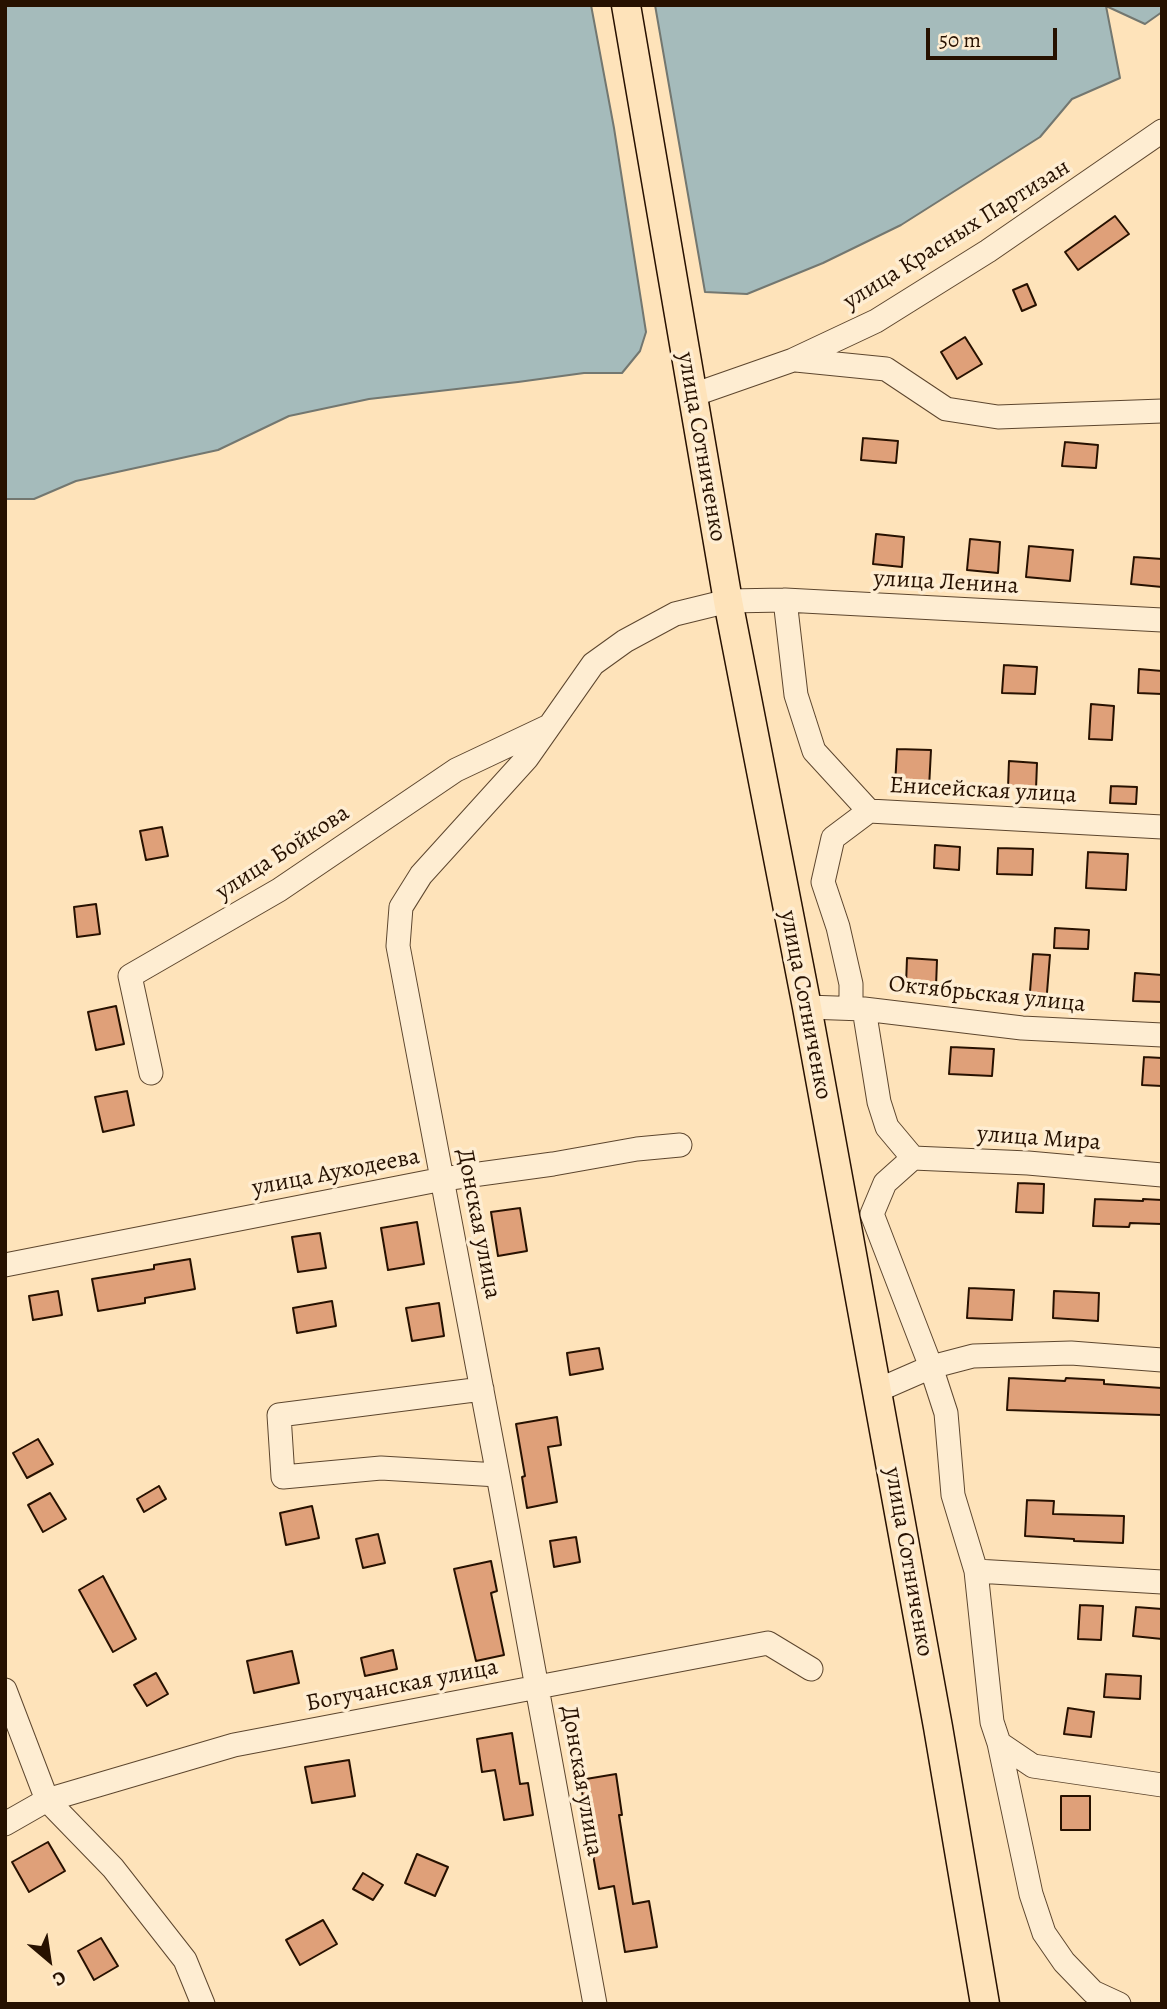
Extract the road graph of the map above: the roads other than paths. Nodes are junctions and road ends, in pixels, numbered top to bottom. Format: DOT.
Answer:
graph roads {
  1 [pos="626,5"];
  2 [pos="1162,131"];
  3 [pos="793,360"];
  4 [pos="693,395"];
  5 [pos="1162,411"];
  6 [pos="785,600"];
  7 [pos="728,601"];
  8 [pos="1162,620"];
  9 [pos="550,725"];
  10 [pos="869,811"];
  11 [pos="1162,827"];
  12 [pos="807,1007"];
  13 [pos="858,1009"];
  14 [pos="1162,1035"];
  15 [pos="151,1073"];
  16 [pos="680,1145"];
  17 [pos="913,1157"];
  18 [pos="1162,1175"];
  19 [pos="443,1178"];
  20 [pos="5,1265"];
  21 [pos="1162,1360"];
  22 [pos="931,1367"];
  23 [pos="482,1389"];
  24 [pos="876,1391"];
  25 [pos="498,1475"];
  26 [pos="976,1571"];
  27 [pos="1162,1582"];
  28 [pos="811,1669"];
  29 [pos="537,1687"];
  30 [pos="5,1690"];
  31 [pos="999,1743"];
  32 [pos="1162,1785"];
  33 [pos="47,1800"];
  34 [pos="5,1824"];
  35 [pos="203,2004"];
  36 [pos="595,2004"];
  37 [pos="985,2004"];
  38 [pos="1119,2004"];
  1 -- 4 [label="main road, улица Сотниченко"];
  2 -- 3 [label="street, улица Красных Партизан"];
  3 -- 4 [label="street, улица Красных Партизан"];
  3 -- 5 [label="street"];
  4 -- 7 [label="main road, улица Сотниченко"];
  6 -- 7 [label="street, улица Ленина"];
  6 -- 8 [label="street, улица Ленина"];
  6 -- 10 [label="street, Енисейская улица"];
  7 -- 9 [label="street, Донская улица"];
  7 -- 12 [label="main road, улица Сотниченко"];
  9 -- 15 [label="street, улица Бойкова"];
  9 -- 19 [label="street, Донская улица"];
  10 -- 11 [label="street, Енисейская улица"];
  10 -- 13 [label="street"];
  12 -- 13 [label="street, Октябрьская улица"];
  12 -- 24 [label="main road, улица Сотниченко"];
  13 -- 14 [label="street, Октябрьская улица"];
  13 -- 17 [label="street"];
  16 -- 19 [label="street, улица Ауходеева"];
  17 -- 18 [label="street, улица Мира"];
  17 -- 22 [label="street"];
  19 -- 20 [label="street, улица Ауходеева"];
  19 -- 23 [label="street, Донская улица"];
  21 -- 22 [label="street"];
  22 -- 24 [label="street"];
  22 -- 26 [label="street"];
  23 -- 25 [label="street, Донская улица"];
  23 -- 25 [label="street"];
  24 -- 37 [label="main road, улица Сотниченко"];
  25 -- 29 [label="street, Донская улица"];
  26 -- 27 [label="street"];
  26 -- 31 [label="street"];
  28 -- 29 [label="street, Богучанская улица"];
  29 -- 33 [label="street, Богучанская улица"];
  29 -- 36 [label="street, Донская улица"];
  30 -- 33 [label="street"];
  31 -- 32 [label="street"];
  31 -- 38 [label="street"];
  33 -- 34 [label="street, Богучанская улица"];
  33 -- 35 [label="street"];
}
